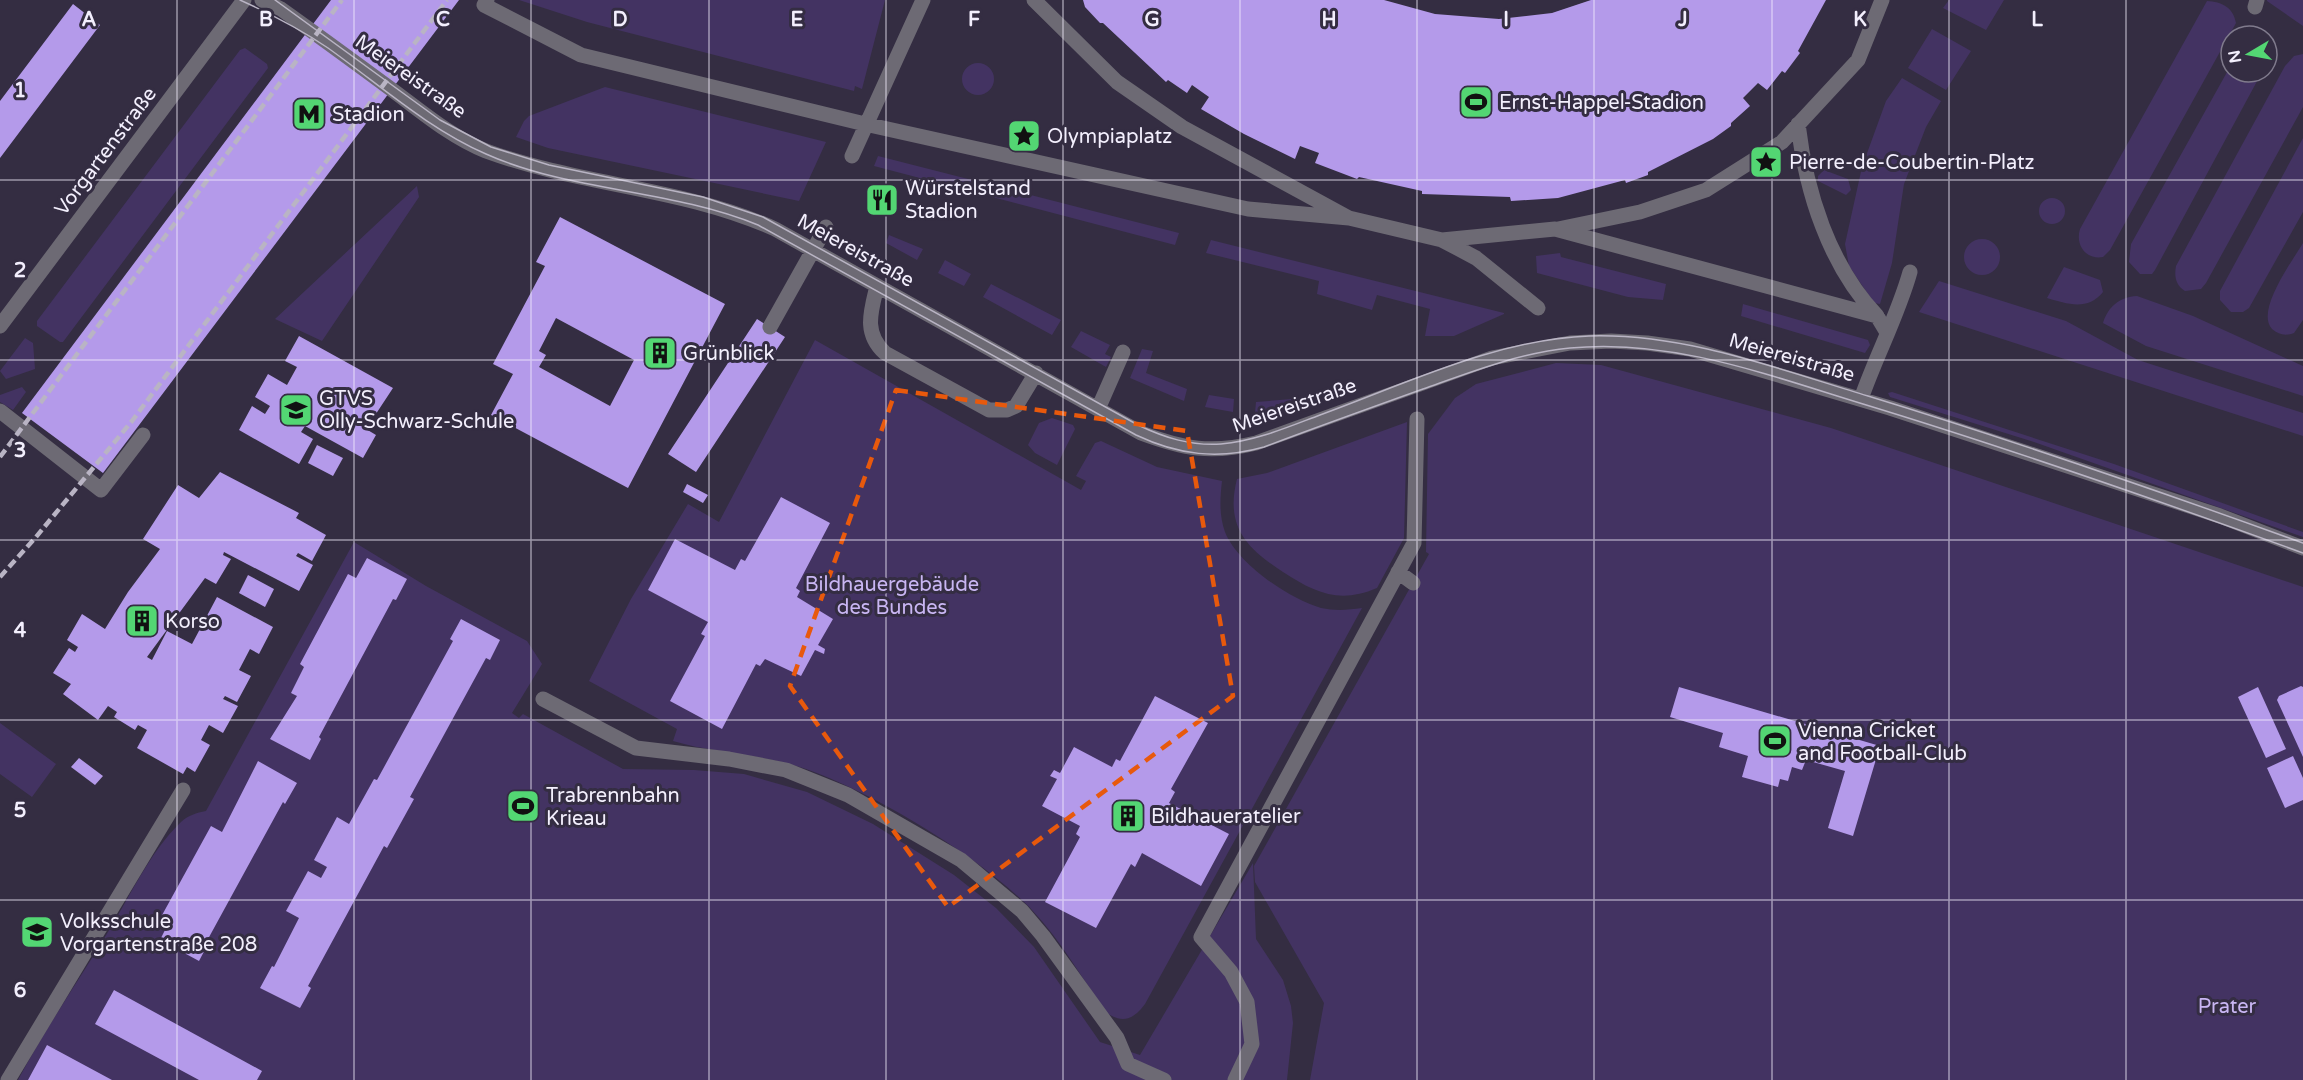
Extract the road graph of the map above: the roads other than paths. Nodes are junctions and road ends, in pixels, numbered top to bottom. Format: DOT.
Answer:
graph roads {
  1 [pos="244,0"];
  2 [pos="262,0"];
  3 [pos="487,0"];
  4 [pos="923,0"];
  5 [pos="1034,0"];
  6 [pos="1882,0"];
  7 [pos="865,124"];
  8 [pos="1798,124"];
  9 [pos="852,156"];
  10 [pos="1349,218"];
  11 [pos="826,227"];
  12 [pos="1555,229"];
  13 [pos="1442,240"];
  14 [pos="813,250"];
  15 [pos="1910,272"];
  16 [pos="877,286"];
  17 [pos="1538,308"];
  18 [pos="1877,316"];
  19 [pos="0,326"];
  20 [pos="770,327"];
  21 [pos="1886,331"];
  22 [pos="1123,352"];
  23 [pos="1036,373"];
  24 [pos="1861,399"];
  25 [pos="1098,409"];
  26 [pos="0,411"];
  27 [pos="1417,419"];
  28 [pos="143,435"];
  29 [pos="2303,548"];
  30 [pos="1398,572"];
  31 [pos="1413,583"];
  32 [pos="543,699"];
  33 [pos="183,790"];
  34 [pos="8,1080"];
  35 [pos="1164,1080"];
  36 [pos="1235,1080"];
  1 -- 19 [label="street, Vorgartenstraße"];
  2 -- 14 [label="street, Meiereistraße"];
  3 -- 7 [label="street"];
  4 -- 7 [label="street"];
  5 -- 10 [label="street"];
  6 -- 8 [label="street"];
  7 -- 9 [label="street"];
  7 -- 10 [label="street"];
  8 -- 12 [label="street"];
  8 -- 18 [label="street"];
  10 -- 13 [label="street"];
  11 -- 14 [label="street"];
  12 -- 13 [label="street"];
  12 -- 18 [label="street"];
  13 -- 17 [label="street"];
  14 -- 16 [label="street, Meiereistraße"];
  14 -- 20 [label="street"];
  15 -- 21 [label="street"];
  16 -- 23 [label="street, Meiereistraße"];
  16 -- 23 [label="street"];
  18 -- 21 [label="street"];
  21 -- 24 [label="street"];
  22 -- 25 [label="street"];
  23 -- 25 [label="street, Meiereistraße"];
  24 -- 25 [label="street, Meiereistraße"];
  24 -- 29 [label="street, Meiereistraße"];
  26 -- 28 [label="street"];
  27 -- 30 [label="street"];
  30 -- 31 [label="street"];
  30 -- 36 [label="street"];
  32 -- 35 [label="street"];
  33 -- 34 [label="street"];
}
